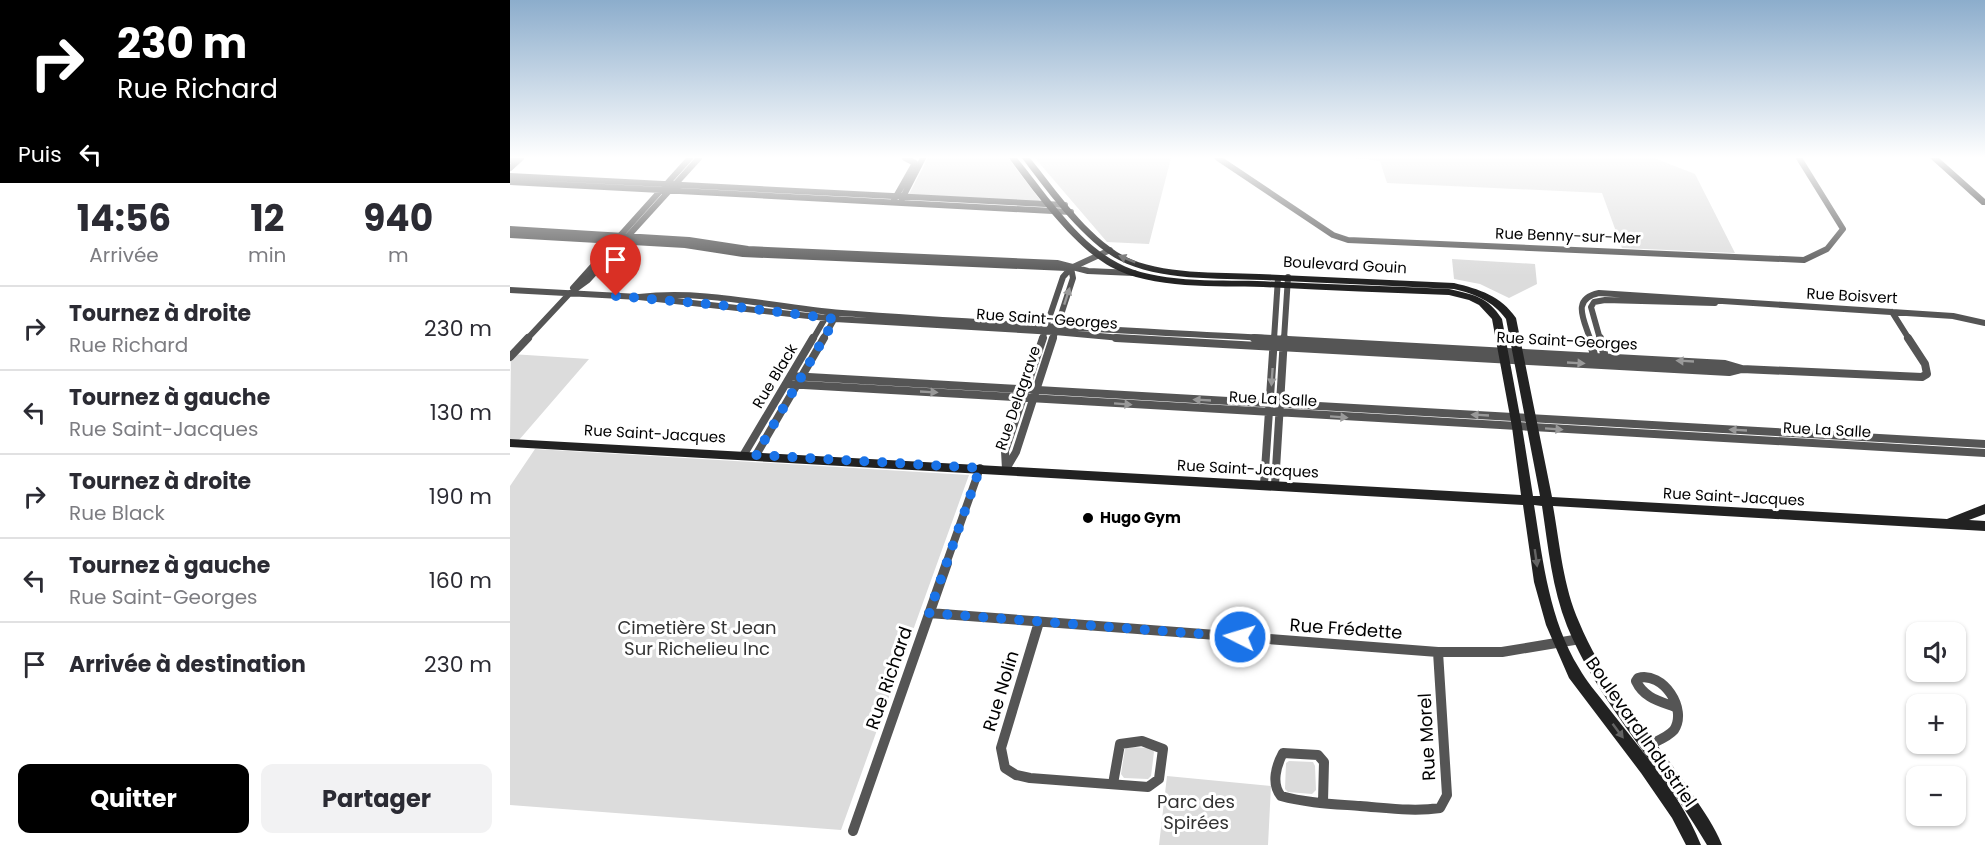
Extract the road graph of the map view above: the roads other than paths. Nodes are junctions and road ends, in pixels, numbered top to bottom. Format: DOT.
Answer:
graph roads {
  1 [pos="658,197"];
  2 [pos="854,197"];
  3 [pos="1051,197"];
  4 [pos="1054,197"];
  5 [pos="1277,197"];
  6 [pos="1824,197"];
  7 [pos="898,200"];
  8 [pos="1061,208"];
  9 [pos="510,229"];
  10 [pos="537,231"];
  11 [pos="558,232"];
  12 [pos="510,235"];
  13 [pos="531,236"];
  14 [pos="553,237"];
  15 [pos="621,238"];
  16 [pos="1110,250"];
  17 [pos="1098,255"];
  18 [pos="1071,268"];
  19 [pos="1135,273"];
  20 [pos="1184,277"];
  21 [pos="1283,281"];
  22 [pos="510,290"];
  23 [pos="570,293"];
  24 [pos="1473,294"];
  25 [pos="1586,298"];
  26 [pos="1594,302"];
  27 [pos="1716,302"];
  28 [pos="1892,312"];
  29 [pos="827,315"];
  30 [pos="837,316"];
  31 [pos="1985,323"];
  32 [pos="1046,328"];
  33 [pos="1056,328"];
  34 [pos="1274,343"];
  35 [pos="1284,344"];
  36 [pos="1504,355"];
  37 [pos="510,356"];
  38 [pos="1519,356"];
  39 [pos="1594,356"];
  40 [pos="1605,357"];
  41 [pos="1596,364"];
  42 [pos="1607,365"];
  43 [pos="1742,369"];
  44 [pos="788,380"];
  45 [pos="799,381"];
  46 [pos="847,383"];
  47 [pos="910,383"];
  48 [pos="906,391"];
  49 [pos="1024,394"];
  50 [pos="1035,394"];
  51 [pos="1280,404"];
  52 [pos="1270,408"];
  53 [pos="1396,411"];
  54 [pos="1279,413"];
  55 [pos="1396,420"];
  56 [pos="1516,422"];
  57 [pos="1533,422"];
  58 [pos="1632,424"];
  59 [pos="1757,430"];
  60 [pos="1634,434"];
  61 [pos="1888,439"];
  62 [pos="1761,441"];
  63 [pos="510,442"];
  64 [pos="1985,444"];
  65 [pos="1892,447"];
  66 [pos="1985,453"];
  67 [pos="750,455"];
  68 [pos="980,468"];
  69 [pos="1006,470"];
  70 [pos="1270,485"];
  71 [pos="1528,500"];
  72 [pos="1547,501"];
  73 [pos="1985,509"];
  74 [pos="1946,524"];
  75 [pos="1985,526"];
  76 [pos="929,613"];
  77 [pos="1039,622"];
  78 [pos="1580,639"];
  79 [pos="1561,644"];
  80 [pos="1438,652"];
  81 [pos="1675,707"];
  82 [pos="1649,745"];
  83 [pos="1113,784"];
  84 [pos="1323,802"];
  85 [pos="853,831"];
  86 [pos="1694,845"];
  87 [pos="1715,845"];
  1 -- 15 [label="street"];
  2 -- 7 [label="street"];
  3 -- 8 [label="street, Boulevard Gouin"];
  4 -- 8 [label="street, Boulevard Gouin"];
  5 -- 6 [label="street, Rue Benny-sur-Mer"];
  7 -- 8 [label="street"];
  8 -- 16 [label="street, Boulevard Gouin"];
  8 -- 17 [label="street, Boulevard Gouin"];
  9 -- 10 [label="street"];
  10 -- 11 [label="street"];
  10 -- 13 [label="street"];
  11 -- 14 [label="street"];
  11 -- 15 [label="street"];
  12 -- 13 [label="street"];
  13 -- 14 [label="street"];
  14 -- 15 [label="street"];
  15 -- 18 [label="street"];
  15 -- 23 [label="street"];
  16 -- 17 [label="street"];
  20 -- 16 [label="street, Boulevard Gouin, one-way"];
  17 -- 18 [label="street"];
  17 -- 19 [label="street, Boulevard Gouin"];
  18 -- 19 [label="street"];
  18 -- 32 [label="street, Rue Delagrave"];
  33 -- 18 [label="street, Rue Delagrave, one-way"];
  19 -- 20 [label="street, Boulevard Gouin"];
  20 -- 21 [label="street, Boulevard Gouin"];
  21 -- 24 [label="street, Boulevard Gouin"];
  21 -- 34 [label="street"];
  21 -- 35 [label="street"];
  22 -- 23 [label="street, Rue Saint-Georges"];
  23 -- 29 [label="street, Rue Saint-Georges"];
  23 -- 37 [label="street"];
  24 -- 36 [label="street, Boulevard Gouin"];
  24 -- 38 [label="street, Boulevard Gouin"];
  25 -- 26 [label="street, Rue Boisvert"];
  25 -- 27 [label="street, Rue Boisvert"];
  25 -- 39 [label="street"];
  26 -- 27 [label="street, Rue Boisvert"];
  26 -- 40 [label="street"];
  27 -- 28 [label="street, Rue Boisvert"];
  28 -- 31 [label="street, Rue Boisvert"];
  28 -- 43 [label="street, Rue Saint-Georges"];
  29 -- 30 [label="street, Rue Saint-Georges"];
  29 -- 44 [label="street, Rue Black"];
  30 -- 32 [label="street, Rue Saint-Georges"];
  30 -- 45 [label="street, Rue Black"];
  32 -- 33 [label="street, Rue Saint-Georges"];
  32 -- 49 [label="street, Rue Delagrave"];
  33 -- 34 [label="street, Rue Saint-Georges"];
  33 -- 50 [label="street, Rue Delagrave"];
  34 -- 35 [label="street, Rue Saint-Georges"];
  34 -- 52 [label="street, one-way"];
  35 -- 36 [label="street, Rue Saint-Georges"];
  35 -- 51 [label="street"];
  36 -- 38 [label="street, Rue Saint-Georges"];
  36 -- 56 [label="street, Boulevard Gouin"];
  38 -- 39 [label="street, Rue Saint-Georges"];
  38 -- 41 [label="street, Rue Saint-Georges, one-way"];
  38 -- 57 [label="street, Boulevard Gouin"];
  39 -- 40 [label="street, Rue Saint-Georges"];
  39 -- 41 [label="street"];
  40 -- 42 [label="street"];
  43 -- 40 [label="street, Rue Saint-Georges, one-way"];
  41 -- 42 [label="street, Rue Saint-Georges"];
  42 -- 43 [label="street, Rue Saint-Georges"];
  44 -- 45 [label="street, Rue La Salle"];
  44 -- 67 [label="street, Rue Black"];
  45 -- 46 [label="street, Rue La Salle"];
  45 -- 67 [label="street, Rue Black"];
  46 -- 47 [label="street, Rue La Salle"];
  46 -- 48 [label="street, Rue La Salle"];
  47 -- 48 [label="street"];
  47 -- 49 [label="street, Rue La Salle"];
  48 -- 49 [label="street, Rue La Salle, one-way"];
  49 -- 50 [label="street, Rue La Salle"];
  49 -- 69 [label="street, Rue Delagrave"];
  50 -- 52 [label="street, Rue La Salle"];
  50 -- 69 [label="street, Rue Delagrave"];
  51 -- 52 [label="street, Rue La Salle"];
  51 -- 53 [label="street, Rue La Salle"];
  51 -- 54 [label="street"];
  52 -- 54 [label="street, Rue La Salle"];
  52 -- 70 [label="street"];
  53 -- 55 [label="street"];
  56 -- 53 [label="street, Rue La Salle, one-way"];
  54 -- 55 [label="street, Rue La Salle, one-way"];
  54 -- 70 [label="street"];
  55 -- 56 [label="street, Rue La Salle"];
  56 -- 57 [label="street, Rue La Salle"];
  56 -- 71 [label="street, Boulevard Gouin"];
  57 -- 58 [label="street, Rue La Salle"];
  57 -- 60 [label="street, Rue La Salle, one-way"];
  57 -- 72 [label="street, Boulevard Gouin"];
  59 -- 58 [label="street, Rue La Salle, one-way"];
  58 -- 60 [label="street"];
  59 -- 61 [label="street, Rue La Salle"];
  59 -- 62 [label="street, Rue La Salle"];
  60 -- 62 [label="street, Rue La Salle"];
  61 -- 64 [label="street, Rue La Salle"];
  61 -- 65 [label="street, Rue La Salle"];
  62 -- 65 [label="street, Rue La Salle"];
  63 -- 67 [label="street, Rue Saint-Jacques"];
  65 -- 66 [label="street, Rue La Salle"];
  67 -- 68 [label="street, Rue Saint-Jacques"];
  68 -- 69 [label="street, Rue Saint-Jacques"];
  68 -- 76 [label="street, Rue Richard"];
  69 -- 70 [label="street, Rue Saint-Jacques"];
  70 -- 71 [label="street, Rue Saint-Jacques"];
  71 -- 72 [label="street, Rue Saint-Jacques"];
  71 -- 79 [label="street, Boulevard Industriel, one-way"];
  72 -- 74 [label="street, Rue Saint-Jacques"];
  72 -- 78 [label="street, Boulevard Industriel"];
  73 -- 74 [label="street"];
  74 -- 75 [label="street, Rue Saint-Jacques"];
  76 -- 77 [label="street, Rue Frédette"];
  76 -- 85 [label="street, Rue Richard"];
  77 -- 80 [label="street, Rue Frédette"];
  77 -- 83 [label="street, Rue Nolin"];
  78 -- 79 [label="street, Rue Frédette"];
  78 -- 82 [label="street, Boulevard Industriel"];
  79 -- 80 [label="street, Rue Frédette"];
  79 -- 86 [label="street, Boulevard Industriel, one-way"];
  80 -- 84 [label="street, Rue Morel"];
  81 -- 82 [label="street"];
  82 -- 87 [label="street, Boulevard Industriel"];
  83 -- 83 [label="street, Rue Nolin"];
  84 -- 84 [label="street, Rue Morel"];
}
